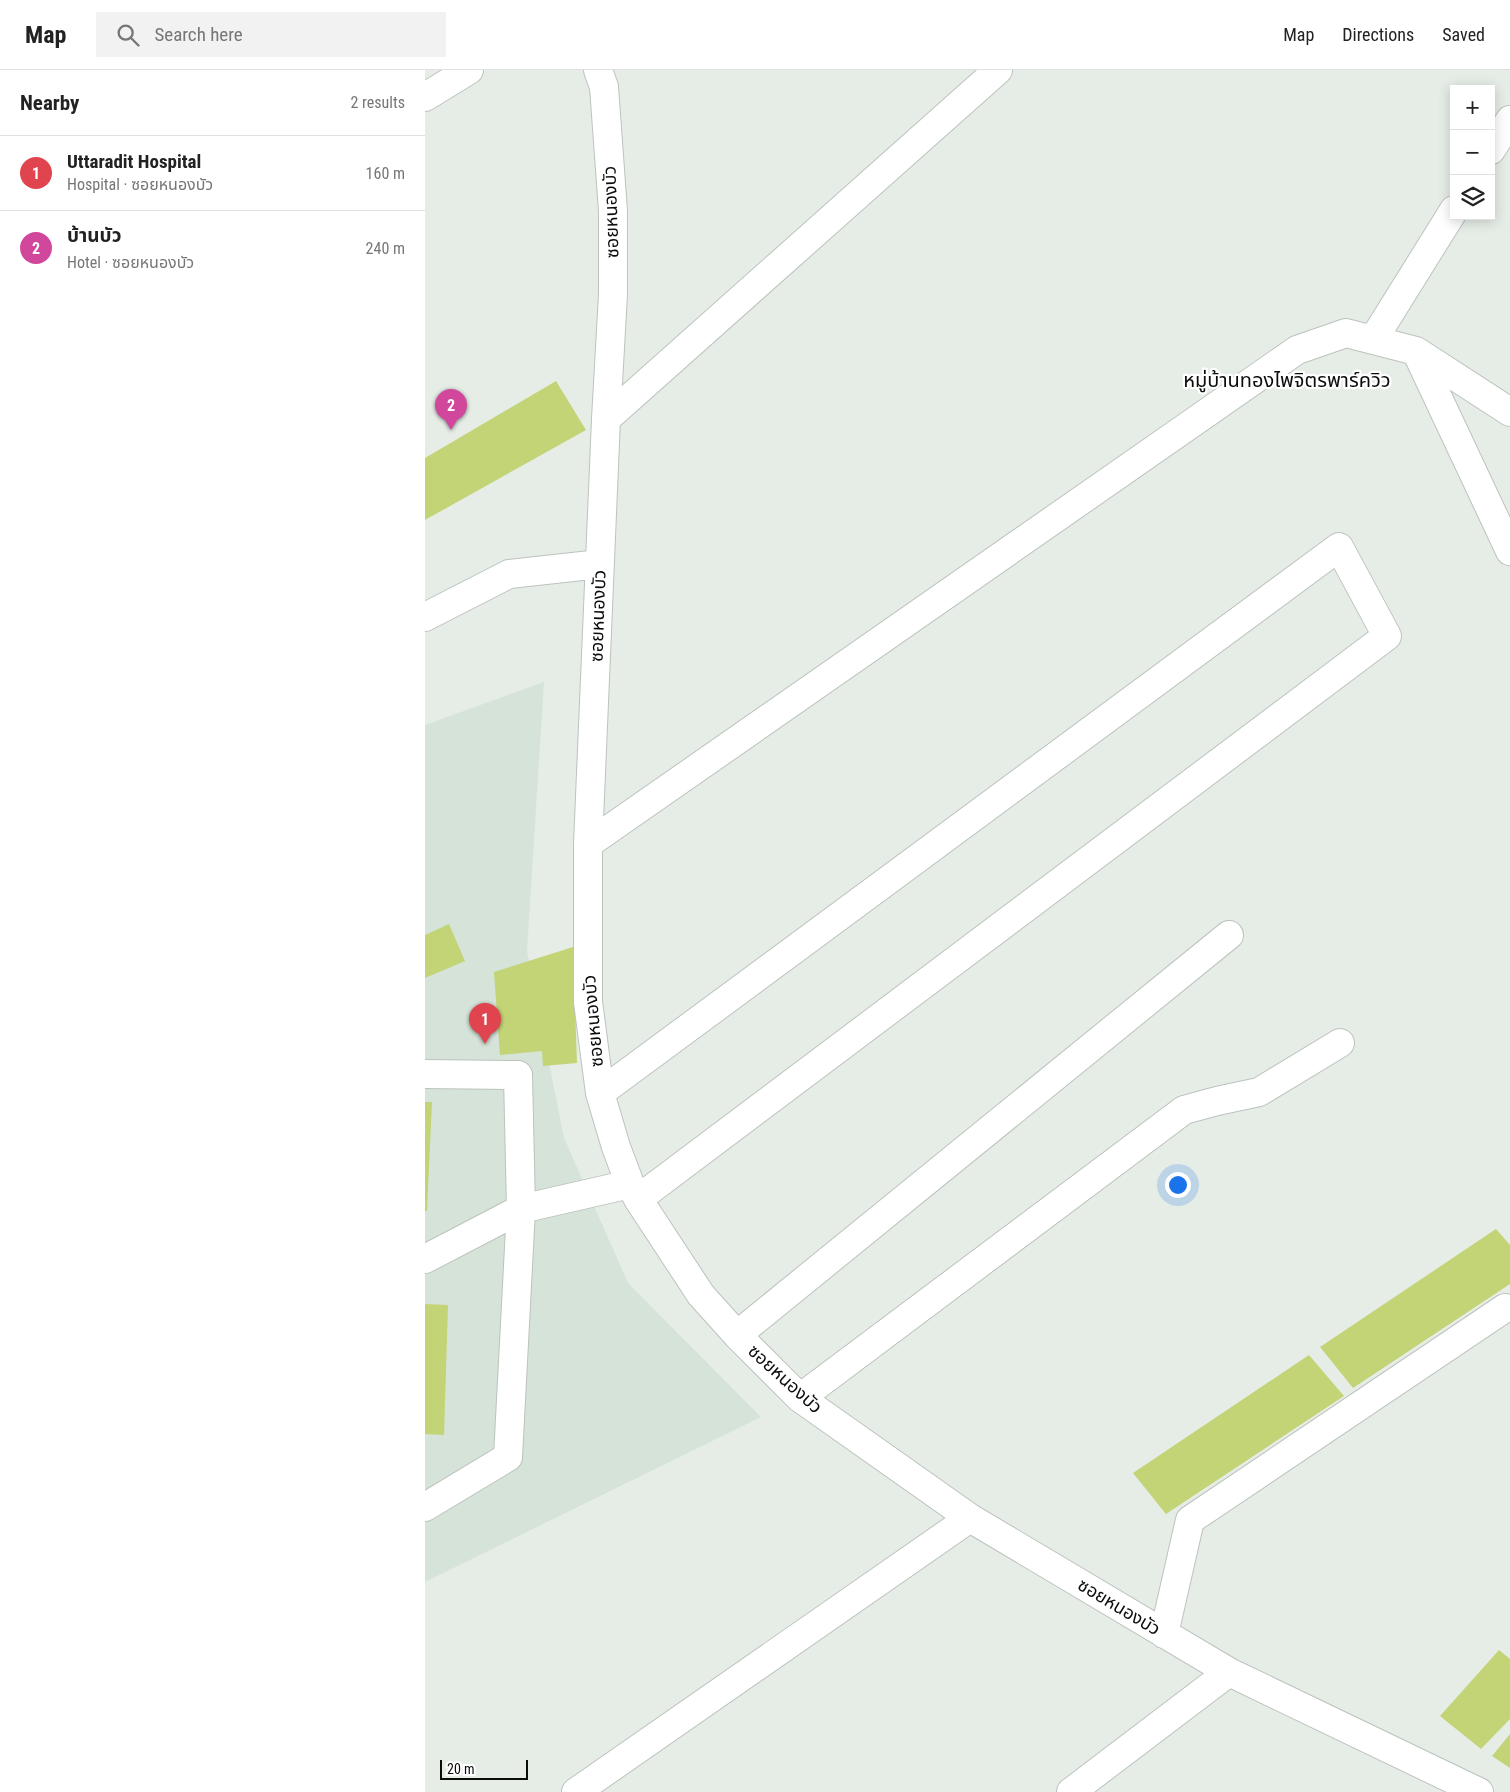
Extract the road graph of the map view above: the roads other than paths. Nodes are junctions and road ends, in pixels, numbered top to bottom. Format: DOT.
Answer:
graph roads {
  1 [pos="469,70"];
  2 [pos="998,70"];
  3 [pos="607,75"];
  4 [pos="425,97"];
  5 [pos="1450,216"];
  6 [pos="1373,340"];
  7 [pos="1416,351"];
  8 [pos="1510,412"];
  9 [pos="606,418"];
  10 [pos="1510,551"];
  11 [pos="600,564"];
  12 [pos="425,617"];
  13 [pos="588,844"];
  14 [pos="1229,935"];
  15 [pos="1340,1044"];
  16 [pos="425,1074"];
  17 [pos="600,1093"];
  18 [pos="634,1192"];
  19 [pos="521,1209"];
  20 [pos="425,1259"];
  21 [pos="1505,1308"];
  22 [pos="737,1335"];
  23 [pos="799,1398"];
  24 [pos="425,1507"];
  25 [pos="970,1518"];
  26 [pos="1164,1634"];
  27 [pos="1229,1672"];
  28 [pos="576,1792"];
  29 [pos="1071,1792"];
  30 [pos="1479,1792"];
  1 -- 4 [label="street"];
  2 -- 9 [label="street"];
  3 -- 9 [label="street, ซอยหนองบัว"];
  5 -- 6 [label="street"];
  6 -- 7 [label="street"];
  6 -- 13 [label="street"];
  7 -- 8 [label="street"];
  7 -- 10 [label="street"];
  9 -- 11 [label="street, ซอยหนองบัว"];
  11 -- 12 [label="street"];
  11 -- 13 [label="street, ซอยหนองบัว"];
  13 -- 17 [label="street, ซอยหนองบัว"];
  14 -- 22 [label="street"];
  15 -- 23 [label="street"];
  16 -- 19 [label="street"];
  17 -- 18 [label="street, ซอยหนองบัว"];
  17 -- 18 [label="street"];
  18 -- 19 [label="street"];
  18 -- 22 [label="street, ซอยหนองบัว"];
  19 -- 20 [label="street"];
  19 -- 24 [label="street"];
  21 -- 26 [label="street"];
  22 -- 23 [label="street, ซอยหนองบัว"];
  23 -- 25 [label="street, ซอยหนองบัว"];
  25 -- 26 [label="street, ซอยหนองบัว"];
  25 -- 28 [label="street"];
  26 -- 27 [label="street, ซอยหนองบัว"];
  27 -- 29 [label="street"];
  27 -- 30 [label="street, ซอยหนองบัว"];
}
